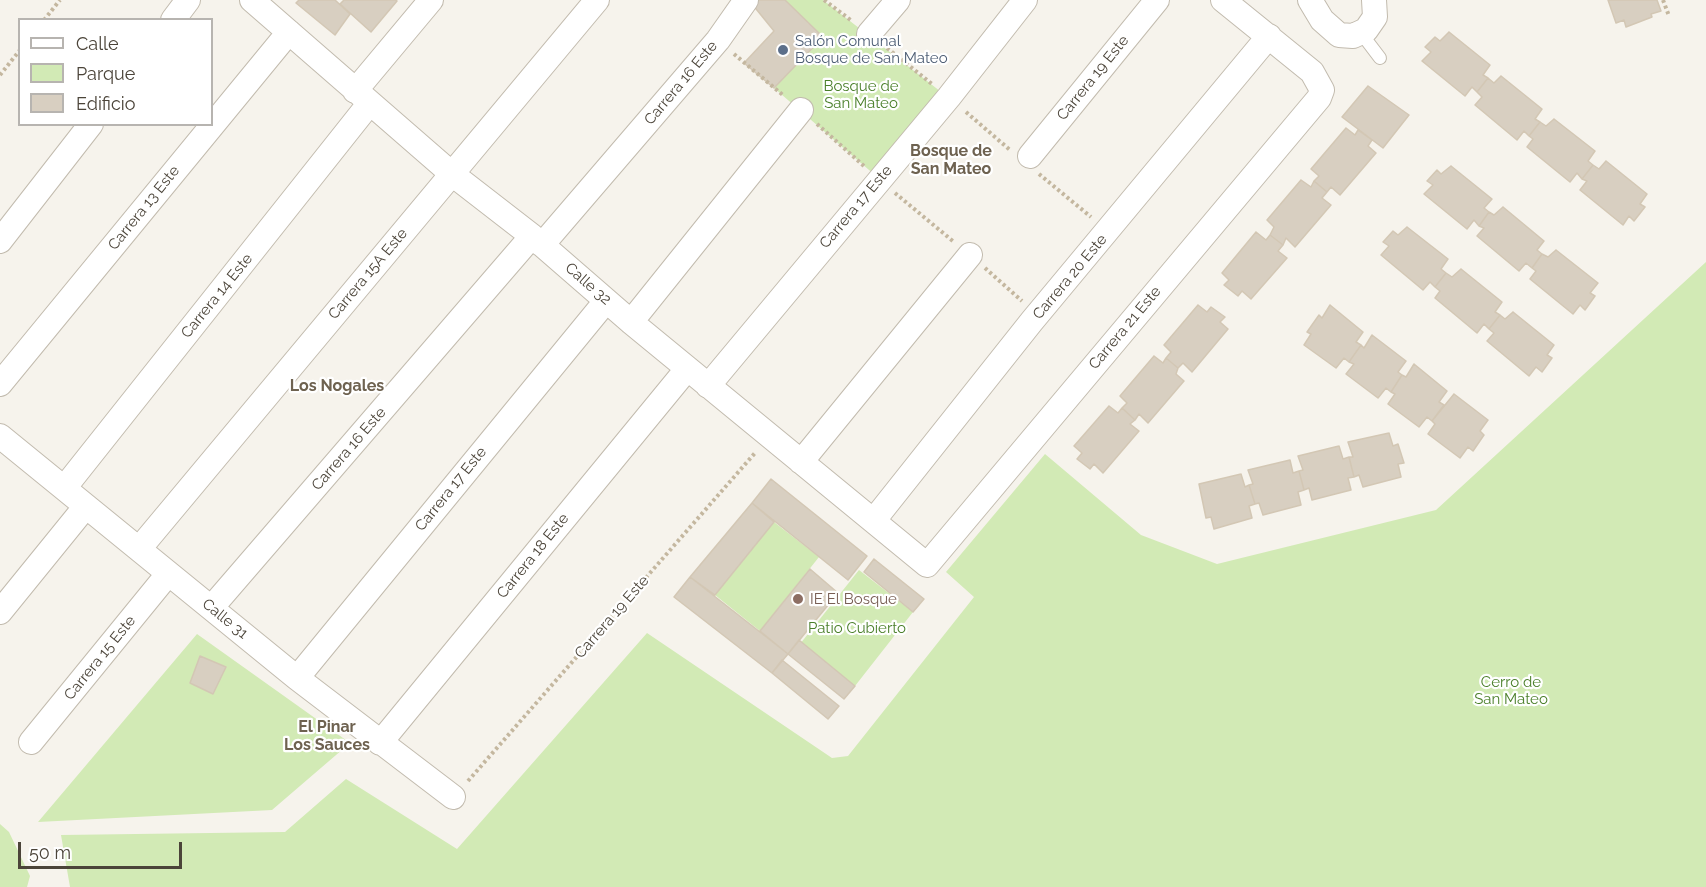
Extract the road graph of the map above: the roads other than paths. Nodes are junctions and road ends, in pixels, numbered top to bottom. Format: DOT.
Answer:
graph roads {
  1 [pos="188,0"];
  2 [pos="252,0"];
  3 [pos="431,0"];
  4 [pos="597,0"];
  5 [pos="746,0"];
  6 [pos="898,0"];
  7 [pos="1025,0"];
  8 [pos="1157,0"];
  9 [pos="1223,0"];
  10 [pos="1310,0"];
  11 [pos="1374,0"];
  12 [pos="174,18"];
  13 [pos="289,32"];
  14 [pos="1361,33"];
  15 [pos="869,34"];
  16 [pos="1269,36"];
  17 [pos="1380,58"];
  18 [pos="362,98"];
  19 [pos="801,110"];
  20 [pos="213,125"];
  21 [pos="89,126"];
  22 [pos="212,126"];
  23 [pos="1030,156"];
  24 [pos="452,174"];
  25 [pos="537,240"];
  26 [pos="0,241"];
  27 [pos="970,255"];
  28 [pos="606,301"];
  29 [pos="631,322"];
  30 [pos="687,369"];
  31 [pos="0,384"];
  32 [pos="708,386"];
  33 [pos="2,443"];
  34 [pos="801,462"];
  35 [pos="65,487"];
  36 [pos="86,506"];
  37 [pos="874,520"];
  38 [pos="139,549"];
  39 [pos="927,565"];
  40 [pos="168,574"];
  41 [pos="212,607"];
  42 [pos="0,612"];
  43 [pos="297,678"];
  44 [pos="31,742"];
  45 [pos="380,742"];
  46 [pos="453,798"];
  1 -- 12 [label="street"];
  2 -- 13 [label="street, Calle 32"];
  3 -- 18 [label="street, Carrera 14 Este"];
  4 -- 24 [label="street, Carrera 15A Este"];
  5 -- 25 [label="street, Carrera 16 Este"];
  6 -- 15 [label="street"];
  7 -- 32 [label="street, Carrera 17 Este"];
  8 -- 23 [label="street, Carrera 19 Este"];
  9 -- 16 [label="street"];
  10 -- 14 [label="street"];
  11 -- 14 [label="street"];
  13 -- 18 [label="street, Calle 32"];
  13 -- 20 [label="street, Carrera 13 Este"];
  14 -- 17 [label="lane"];
  16 -- 37 [label="street, Carrera 20 Este"];
  16 -- 39 [label="street, Carrera 21 Este"];
  18 -- 24 [label="street, Calle 32"];
  18 -- 35 [label="street, Carrera 14 Este"];
  19 -- 29 [label="street"];
  21 -- 26 [label="street"];
  22 -- 31 [label="street, Carrera 13 Este"];
  24 -- 25 [label="street, Calle 32"];
  24 -- 38 [label="street, Carrera 15A Este"];
  25 -- 28 [label="street, Calle 32"];
  25 -- 41 [label="street, Carrera 16 Este"];
  27 -- 34 [label="street"];
  28 -- 29 [label="street, Calle 32"];
  28 -- 43 [label="street, Carrera 17 Este"];
  29 -- 30 [label="street, Calle 32"];
  30 -- 32 [label="street, Calle 32"];
  30 -- 45 [label="street, Carrera 18 Este"];
  32 -- 34 [label="street, Calle 32"];
  33 -- 35 [label="street, Calle 31"];
  34 -- 37 [label="street, Calle 32"];
  35 -- 36 [label="street, Calle 31"];
  36 -- 38 [label="street, Calle 31"];
  36 -- 42 [label="street"];
  37 -- 39 [label="street, Calle 32"];
  38 -- 40 [label="street, Calle 31"];
  40 -- 41 [label="street, Calle 31"];
  40 -- 44 [label="street, Carrera 15 Este"];
  41 -- 43 [label="street, Calle 31"];
  43 -- 45 [label="street, Calle 31"];
  45 -- 46 [label="street, Calle 31"];
}
